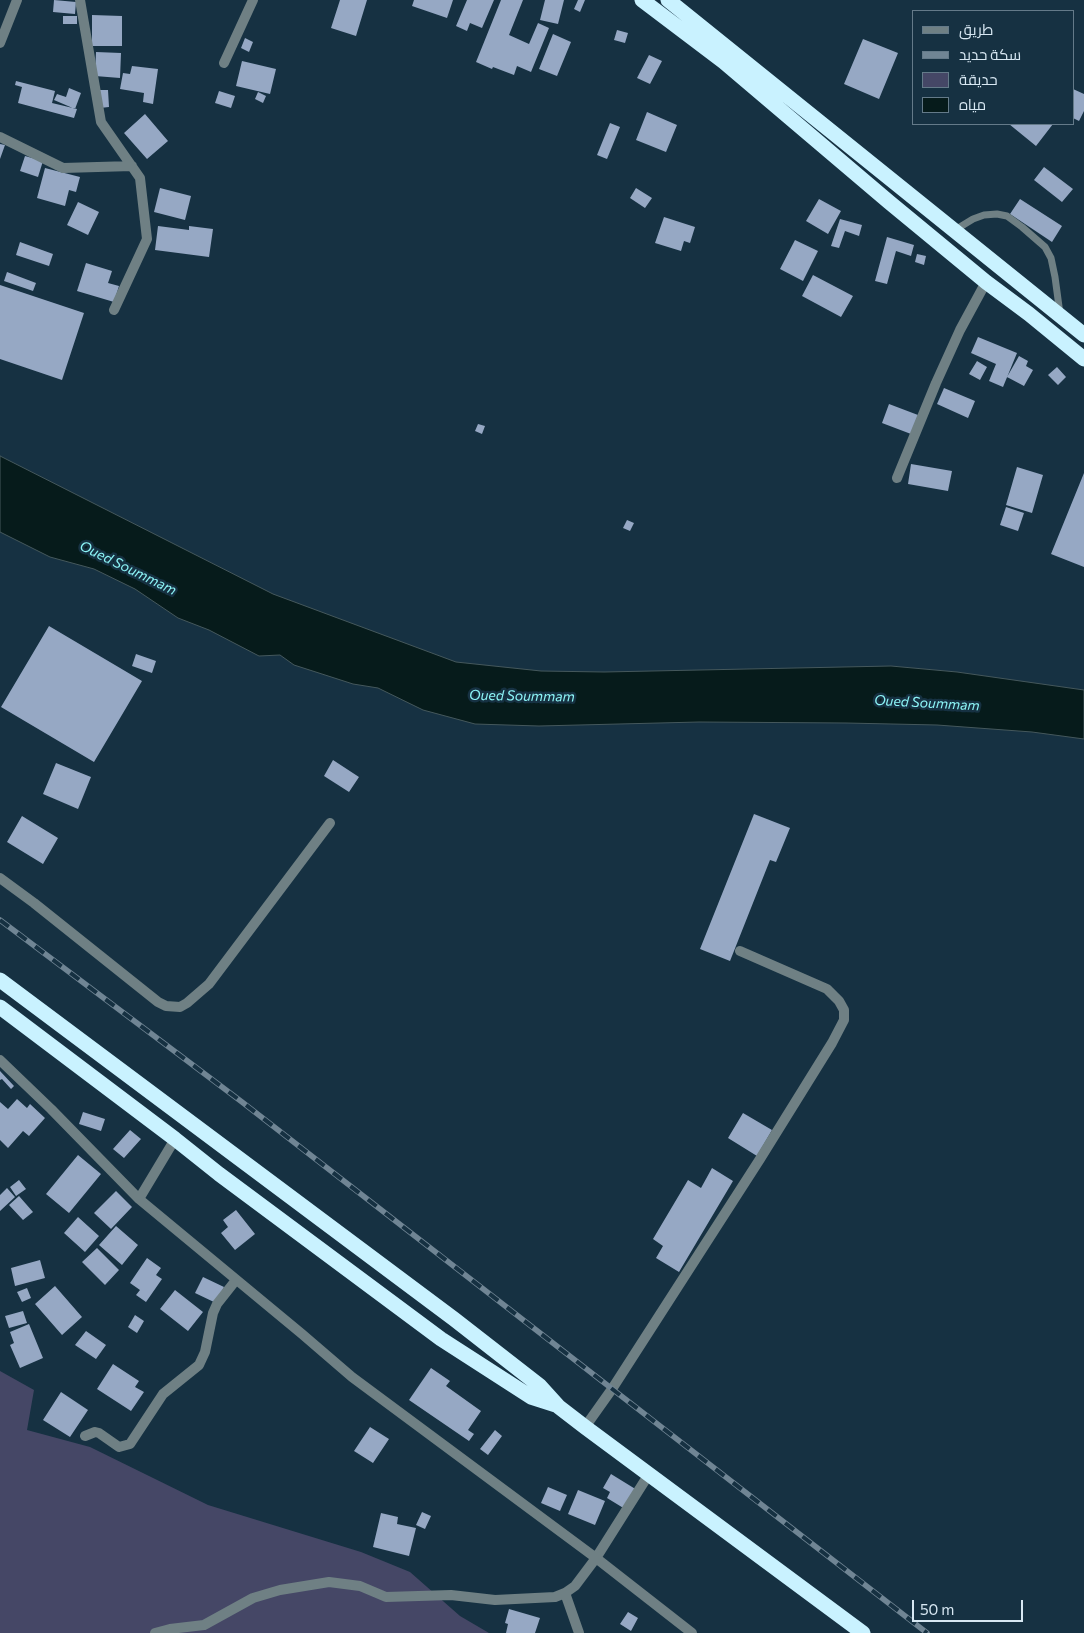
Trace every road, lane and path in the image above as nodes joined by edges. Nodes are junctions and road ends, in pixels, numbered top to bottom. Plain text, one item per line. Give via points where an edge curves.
1 (17, 0) edge
2 (80, 0) edge
3 (253, 0) edge
4 (642, 0) edge
5 (668, 0) edge
6 (0, 43) edge
7 (224, 63) dead end
8 (0, 137) edge
9 (132, 166) junction
10 (955, 230) junction
11 (986, 282) junction
12 (114, 310) dead end
13 (1060, 315) junction
14 (1084, 335) edge
15 (1084, 359) edge
16 (897, 478) dead end
17 (330, 823) dead end
18 (0, 878) edge
19 (740, 951) dead end
20 (0, 980) edge
21 (0, 1007) edge
22 (0, 1060) edge
23 (175, 1138) junction
24 (139, 1199) junction
25 (236, 1280) junction
26 (559, 1406) junction
27 (585, 1427) junction
28 (85, 1436) dead end
29 (649, 1474) junction
30 (596, 1558) junction
31 (565, 1593) junction
32 (155, 1633) edge
33 (579, 1633) edge
34 (692, 1633) edge
35 (863, 1633) edge

1 - 6 street
2 - 9 street via 101,122
3 - 7 street
4 - 11 highway via 724,62
5 - 10 highway
8 - 9 street via 63,168
9 - 12 street via 140,178 147,239
10 - 13 highway
10 - 13 lane via 973,219 997,214 1007,216 1022,227 1045,247 1051,258
11 - 15 highway
11 - 16 street via 940,374
13 - 14 highway
17 - 18 street via 209,984 180,1007 158,1002
19 - 27 street via 827,989 844,1010 844,1020 760,1159
20 - 26 highway via 454,1319 540,1386
21 - 23 highway
22 - 24 street
23 - 24 street
23 - 26 highway via 441,1339 531,1397
24 - 25 street
25 - 28 street via 213,1313 199,1365 163,1394 130,1444 119,1447 95,1432
25 - 30 street via 359,1383
26 - 27 highway
27 - 29 highway
29 - 30 street
29 - 35 highway
30 - 31 street via 575,1586
30 - 34 street
31 - 32 street via 555,1597 495,1600 451,1595 386,1596 360,1586 329,1582 280,1590 253,1598 204,1625
31 - 33 street

